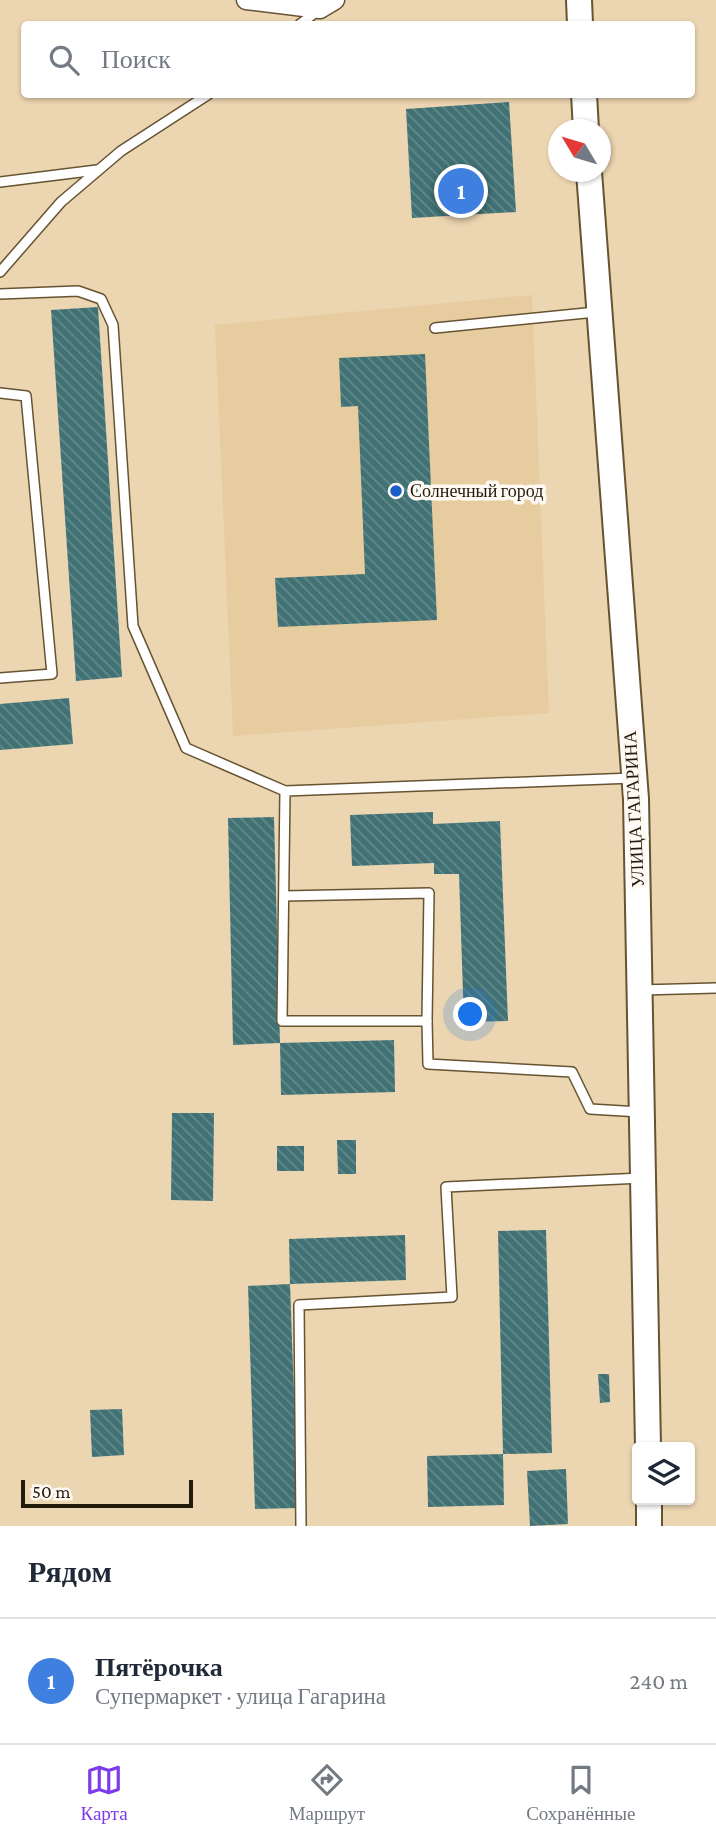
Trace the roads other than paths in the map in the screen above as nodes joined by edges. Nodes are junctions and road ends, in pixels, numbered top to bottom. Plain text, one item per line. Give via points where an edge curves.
1 (246, 0) edge
2 (579, 0) edge
3 (327, 4) edge
4 (304, 21) edge
5 (580, 21) edge
6 (203, 98) edge
7 (584, 98) edge
8 (585, 119) edge
9 (99, 170) junction
10 (0, 182) edge
11 (590, 182) edge
12 (0, 272) edge
13 (0, 294) edge
14 (598, 312) junction
15 (435, 328) dead end
16 (0, 393) edge
17 (0, 678) edge
18 (635, 778) junction
19 (285, 791) junction
20 (284, 896) junction
21 (716, 988) edge
22 (640, 990) junction
23 (427, 1021) junction
24 (642, 1112) junction
25 (643, 1178) junction
26 (648, 1442) edge
27 (649, 1505) edge
28 (301, 1526) edge
29 (649, 1526) edge

1 - 3 street
2 - 5 street
3 - 4 lane
6 - 9 lane
7 - 8 street
9 - 10 lane
9 - 12 lane via 61,202
11 - 14 street, УЛИЦА ГАГАРИНА
13 - 19 lane via 78,291 101,299 113,325 133,626 187,748
14 - 15 lane
14 - 18 street, УЛИЦА ГАГАРИНА
16 - 17 lane via 26,396 52,674
18 - 19 lane
18 - 22 street, УЛИЦА ГАГАРИНА
19 - 20 lane
20 - 23 lane via 282,1021
20 - 23 lane via 429,893
21 - 22 lane
22 - 24 street, УЛИЦА ГАГАРИНА
23 - 24 lane via 428,1064 572,1072 590,1108
24 - 25 street, УЛИЦА ГАГАРИНА
25 - 26 street, УЛИЦА ГАГАРИНА
25 - 28 lane via 446,1186 452,1297 299,1305
27 - 29 street

